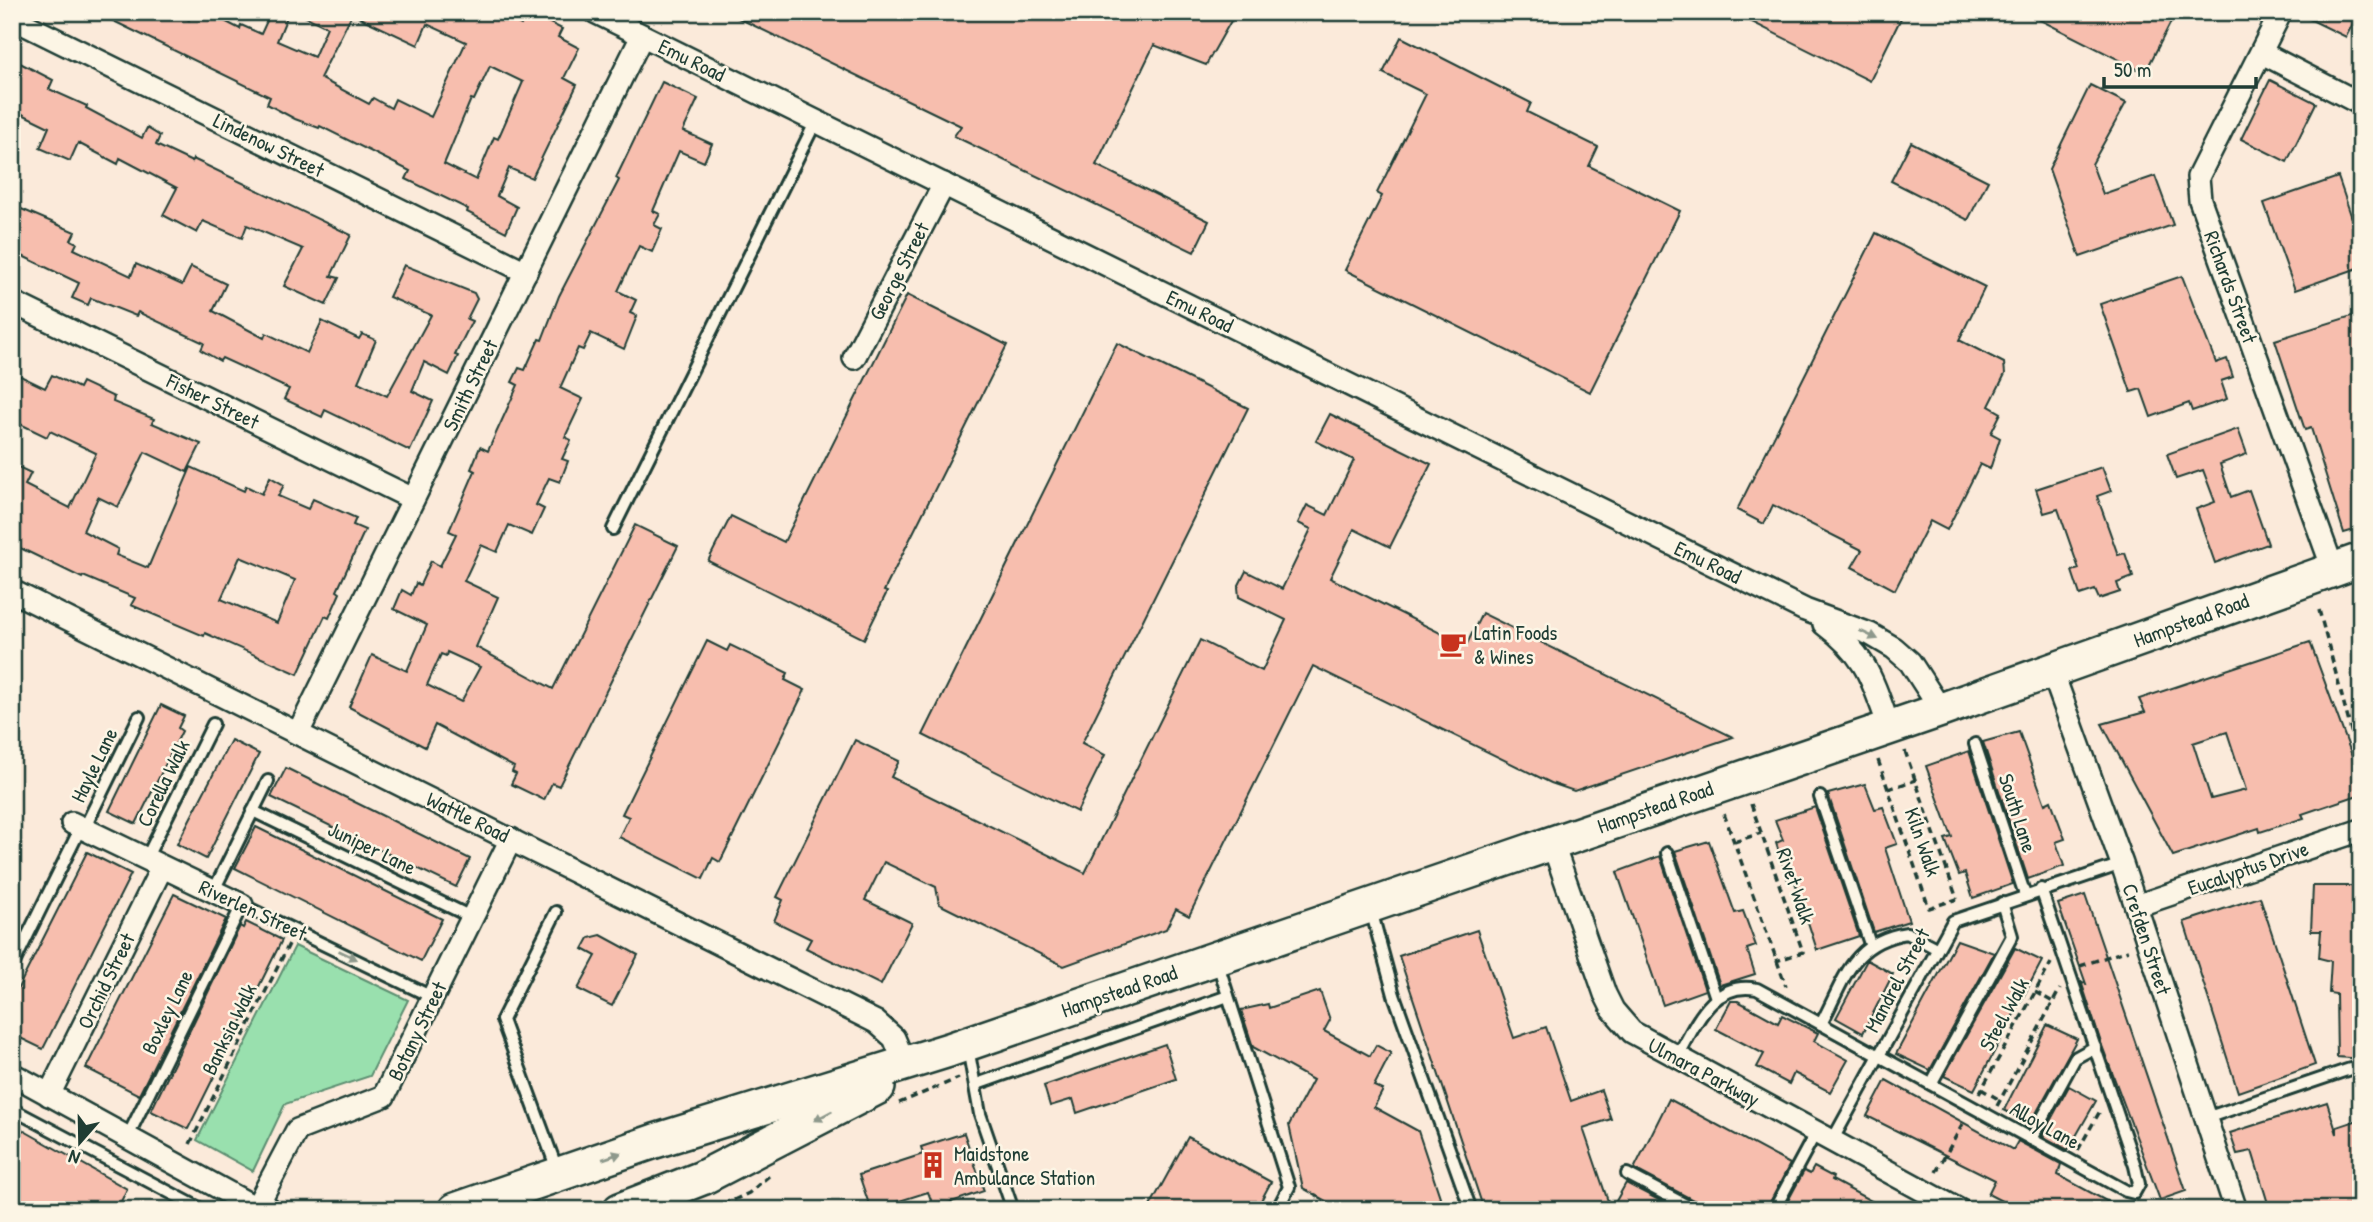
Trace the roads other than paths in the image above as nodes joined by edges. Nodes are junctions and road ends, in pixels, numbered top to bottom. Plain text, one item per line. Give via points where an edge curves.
1 (595, 12) edge
2 (2281, 12) edge
3 (12, 18) edge
4 (642, 36) junction
5 (2262, 53) junction
6 (2361, 104) edge
7 (816, 121) junction
8 (944, 184) junction
9 (526, 272) junction
10 (12, 302) edge
11 (854, 358) dead end
12 (414, 499) junction
13 (613, 529) dead end
14 (2347, 564) edge
15 (12, 591) edge
16 (1805, 610) junction
17 (2052, 671) junction
18 (1941, 710) junction
19 (139, 717) dead end
20 (213, 724) dead end
21 (298, 733) junction
22 (1897, 739) junction
23 (1975, 744) dead end
24 (268, 781) dead end
25 (1820, 797) dead end
26 (253, 811) junction
27 (79, 826) junction
28 (2361, 830) edge
29 (511, 838) junction
30 (1552, 842) junction
31 (1667, 853) dead end
32 (154, 863) junction
33 (2122, 864) junction
34 (2040, 889) junction
35 (213, 892) junction
36 (2025, 895) junction
37 (2002, 903) junction
38 (242, 905) junction
39 (1369, 905) junction
40 (2136, 906) junction
41 (556, 912) dead end
42 (473, 918) junction
43 (1870, 944) junction
44 (1936, 948) junction
45 (1216, 957) junction
46 (12, 967) edge
47 (1228, 996) junction
48 (434, 998) junction
49 (1716, 998) junction
50 (1821, 1024) junction
51 (958, 1047) junction
52 (2095, 1047) junction
53 (1878, 1056) junction
54 (1677, 1058) junction
55 (905, 1064) junction
56 (2350, 1069) dead end
57 (12, 1074) edge
58 (977, 1084) junction
59 (1931, 1084) junction
60 (49, 1095) junction
61 (12, 1109) edge
62 (2206, 1118) junction
63 (1824, 1137) junction
64 (127, 1138) junction
65 (2031, 1139) junction
66 (559, 1174) junction
67 (1627, 1174) dead end
68 (1921, 1201) edge
69 (2230, 1208) edge
70 (262, 1209) edge
71 (203, 1210) edge
72 (455, 1210) edge
73 (620, 1210) edge
74 (1013, 1210) edge
75 (1277, 1210) edge
76 (1471, 1210) edge
77 (1695, 1210) edge
78 (1774, 1210) edge
79 (1959, 1210) edge

1 - 4 street, Emu Road
2 - 5 street, Richards Street
3 - 9 street, Lindenow Street
4 - 7 street, Emu Road
4 - 9 street, Smith Street
5 - 6 street
5 - 14 street, Richards Street via 2198,177 2200,200
7 - 8 street, Emu Road
7 - 13 lane
8 - 11 street, George Street
8 - 16 street, Emu Road
9 - 12 street, Smith Street
10 - 12 street, Fisher Street
12 - 21 street, Smith Street
14 - 17 main road, Hampstead Road
15 - 21 street, Wattle Road
16 -> 18 street, Emu Road via 1894,648 1910,662
16 - 22 street, Emu Road via 1854,648 1869,671
17 - 18 main road, Hampstead Road
17 - 33 street, Crefden Street
18 - 22 main road, Hampstead Road
19 - 27 lane, Hayle Lane
20 - 32 lane, Corella Walk
21 - 29 street, Wattle Road
22 - 30 main road, Hampstead Road
23 - 36 lane, South Lane
24 - 26 lane
25 - 43 lane
26 - 35 lane
26 - 42 lane, Juniper Lane
27 - 32 street, Riverlen Street
27 - 46 lane, Hayle Lane
28 - 40 street, Eucalyptus Drive
29 - 42 street, Botany Street
29 - 55 street, Wattle Road via 876,1022 894,1038
30 - 39 main road, Hampstead Road
30 - 54 street, Ulmara Parkway via 1613,1010 1632,1032
31 - 49 lane
32 - 35 street, Riverlen Street
32 - 60 street, Orchid Street
33 - 34 lane, Mandrel Street
33 - 40 street, Crefden Street
34 - 36 lane, Mandrel Street
34 - 52 lane, Alloy Lane
35 - 38 street, Riverlen Street
36 - 37 lane, Mandrel Street
37 - 44 lane, Mandrel Street via 1953,922
37 - 59 lane via 2012,936
38 -> 48 lane, Riverlen Street
38 - 64 lane, Boxley Lane
39 - 45 main road, Hampstead Road
39 - 76 lane via 1394,995
40 - 62 street, Crefden Street
41 - 66 lane via 502,1020
42 - 48 street, Botany Street
43 - 44 lane via 1907,933
43 - 50 lane via 1857,956
44 - 53 lane, Mandrel Street
45 - 47 lane
45 - 51 main road, Hampstead Road
47 - 58 lane
47 - 75 lane via 1289,1187
48 - 70 street, Botany Street via 384,1096 297,1130
49 - 50 lane, Alloy Lane via 1748,987
49 - 54 lane via 1702,1012
50 - 53 lane, Alloy Lane
51 - 55 main road, Hampstead Road
51 - 58 lane
51 -> 73 main road, Hampstead Road via 679,1195
52 - 65 lane via 2075,1058
52 - 65 lane, Alloy Lane via 2137,1175 2134,1193
53 - 59 lane, Alloy Lane
53 - 63 lane, Mandrel Street
54 - 63 street, Ulmara Parkway
66 -> 55 main road, Hampstead Road
56 - 62 lane
57 - 60 street
58 - 74 lane via 980,1114
59 - 65 lane, Alloy Lane
60 - 64 street
61 - 71 lane
62 - 69 street, Crefden Street
63 - 68 street, Ulmara Parkway
63 - 78 lane, Mandrel Street
64 - 70 street
66 - 72 main road, Hampstead Road
67 - 77 lane
68 - 79 street, Ulmara Parkway

